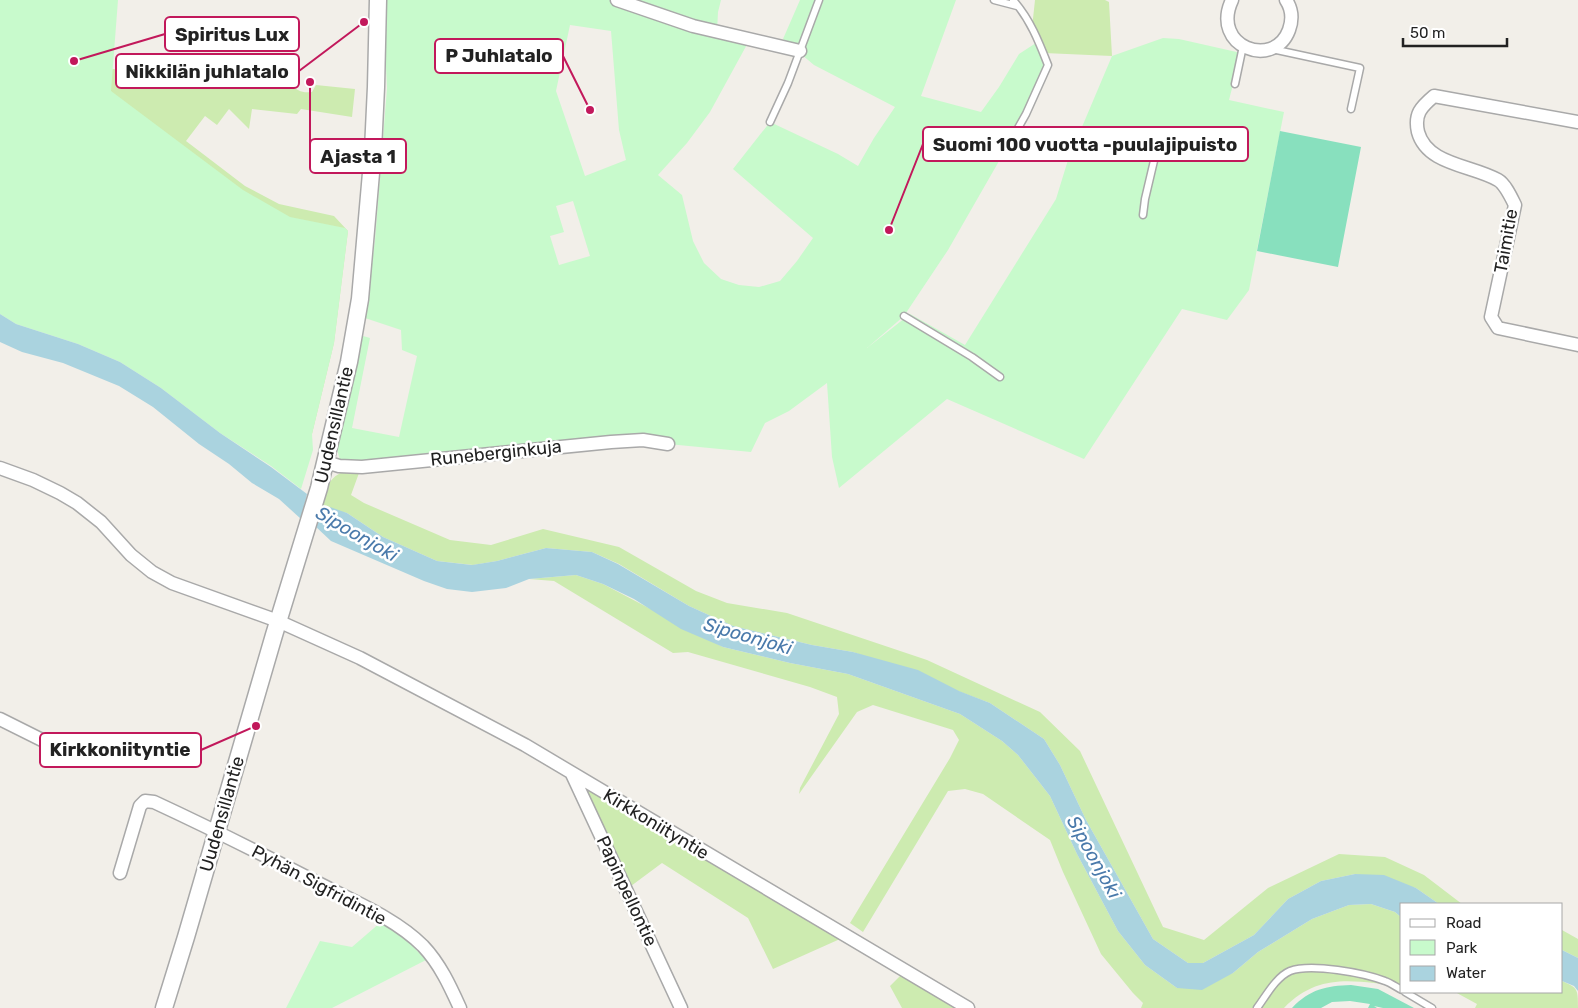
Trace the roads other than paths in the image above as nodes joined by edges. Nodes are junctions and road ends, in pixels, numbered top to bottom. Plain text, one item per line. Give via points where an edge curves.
1 (378, 0) edge
2 (618, 0) edge
3 (819, 0) edge
4 (994, 0) edge
5 (1013, 0) edge
6 (1232, 0) edge
7 (1286, 0) edge
8 (1018, 6) junction
9 (1243, 46) junction
10 (1271, 48) junction
11 (800, 51) junction
12 (1235, 84) dead end
13 (1351, 109) dead end
14 (770, 122) dead end
15 (1578, 122) edge
16 (1161, 131) dead end
17 (1004, 153) dead end
18 (1143, 215) dead end
19 (904, 316) dead end
20 (1578, 345) edge
21 (1000, 377) dead end
22 (668, 444) dead end
23 (326, 462) junction
24 (0, 468) edge
25 (278, 621) junction
26 (0, 719) edge
27 (68, 753) dead end
28 (572, 774) junction
29 (216, 831) junction
30 (120, 873) dead end
31 (1400, 989) edge
32 (1406, 993) edge
33 (164, 1008) edge
34 (460, 1008) edge
35 (681, 1008) edge
36 (968, 1008) edge
37 (1257, 1008) edge
38 (1432, 1008) edge

1 - 23 street, Uudensillantie via 373,150 360,299
2 - 11 street via 693,26
3 - 11 lane
4 - 8 lane
5 - 8 lane
6 - 9 street via 1228,9 1229,30
7 - 10 street via 1292,13 1291,24 1280,43
8 - 17 lane via 1039,41 1048,65
9 - 10 street via 1252,50
9 - 12 lane
10 - 13 lane via 1360,68
11 - 14 lane
15 - 20 street, Taimitie via 1434,96 1422,106 1416,122 1420,139 1434,155 1499,180 1515,205 1491,317 1498,328
16 - 18 lane
19 - 21 lane via 972,356
22 - 23 street, Runeberginkuja via 643,440 611,442 362,467
23 - 25 street, Uudensillantie
24 - 25 street, Kirkkoniityntie via 60,492 77,503 152,572 172,583
25 - 28 street, Kirkkoniityntie via 360,658 525,745
25 - 29 street, Uudensillantie
26 - 27 street
28 - 35 street, Papinpellontie
28 - 36 street, Kirkkoniityntie
29 - 30 street, Pyhän Sigfridintie via 154,802 145,801 140,806
29 - 33 street, Uudensillantie
29 - 34 street, Pyhän Sigfridintie via 368,908 408,934 437,963
31 - 37 lane via 1387,981 1363,975 1303,968 1280,978
32 - 38 lane

